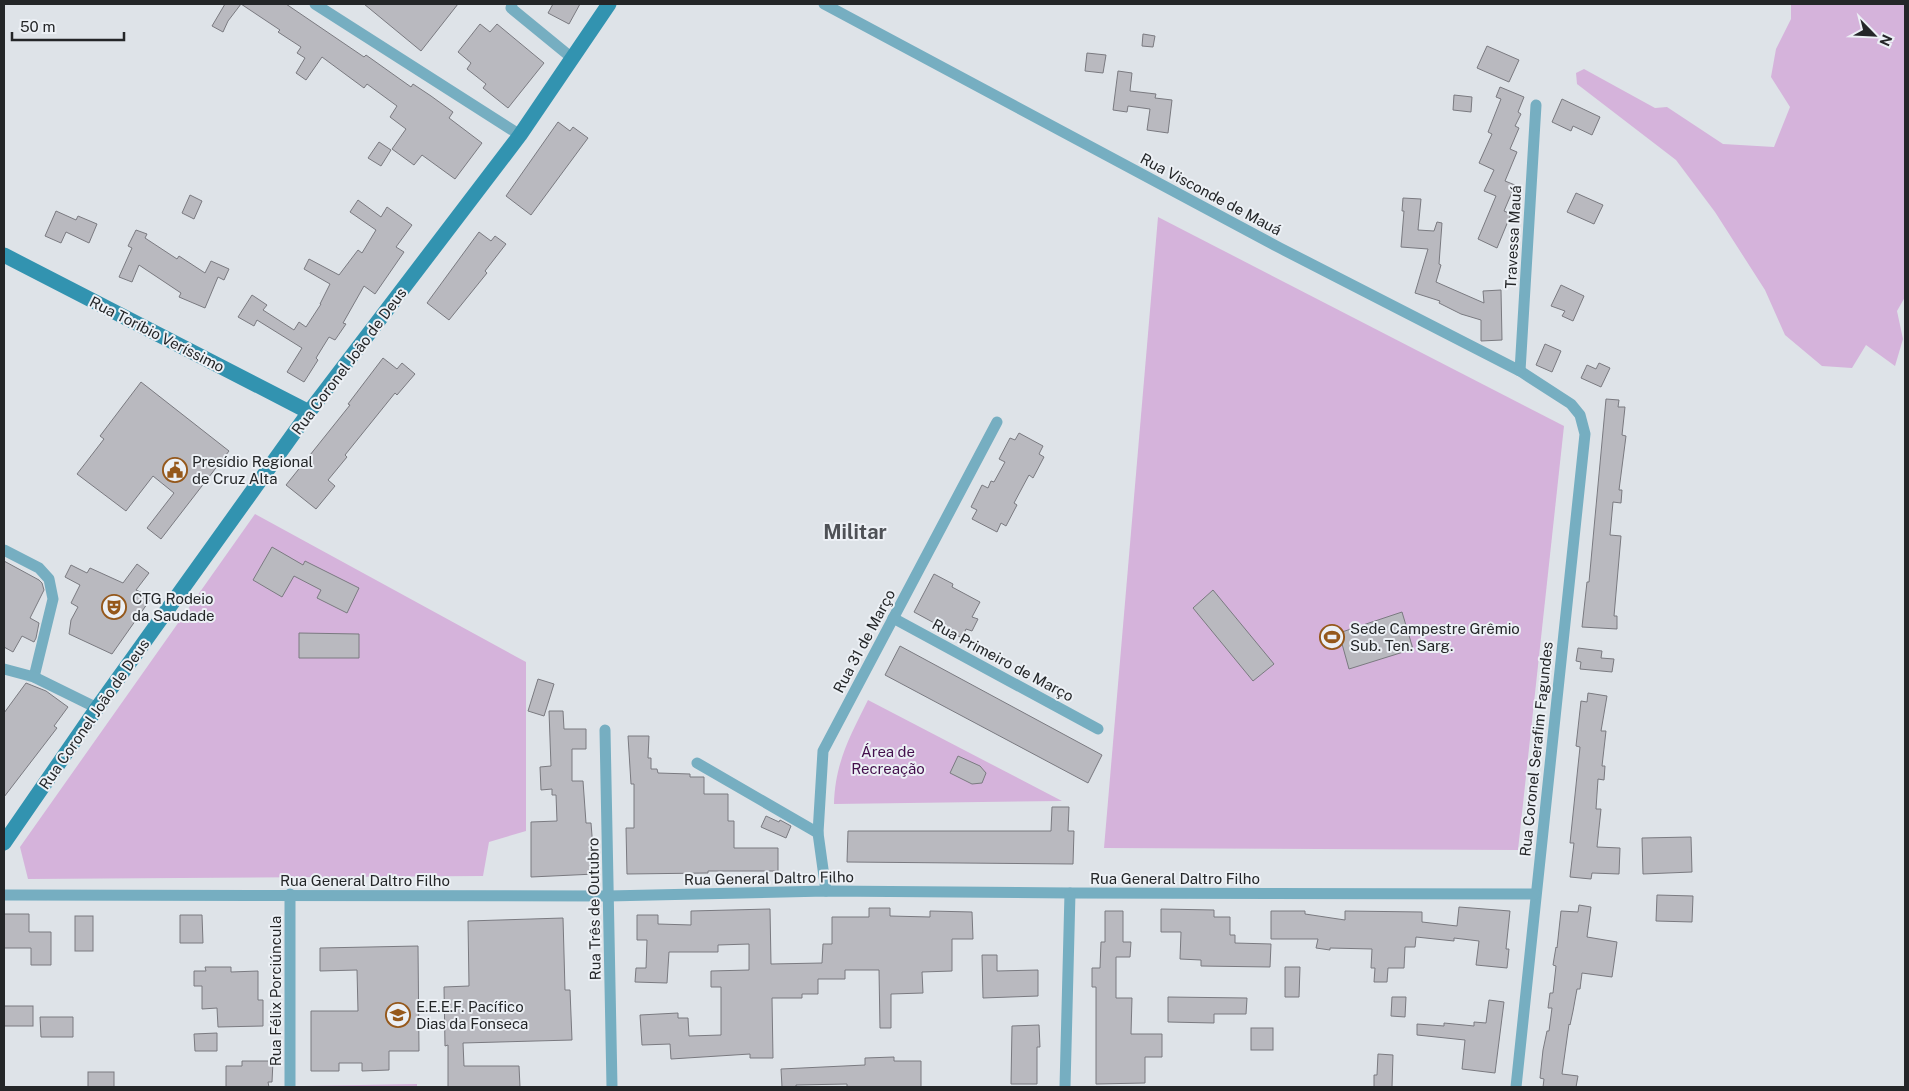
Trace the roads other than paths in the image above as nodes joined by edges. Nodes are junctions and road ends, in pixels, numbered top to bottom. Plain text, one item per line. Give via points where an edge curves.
1 (315, 4) edge
2 (512, 4) edge
3 (609, 4) edge
4 (824, 4) edge
5 (572, 58) junction
6 (1536, 105) dead end
7 (520, 135) junction
8 (4, 256) edge
9 (1520, 371) junction
10 (309, 412) junction
11 (1580, 415) joint
12 (997, 422) dead end
13 (4, 550) edge
14 (893, 618) junction
15 (4, 669) edge
16 (34, 677) junction
17 (97, 708) junction
18 (1098, 729) dead end
19 (605, 730) dead end
20 (698, 762) dead end
21 (818, 833) junction
22 (4, 843) edge
23 (826, 890) junction
24 (1070, 893) junction
25 (290, 894) junction
26 (1536, 894) junction
27 (4, 895) edge
28 (608, 896) junction
29 (290, 1087) edge
30 (612, 1087) edge
31 (1065, 1087) edge
32 (1516, 1087) edge

1 - 7 street
2 - 5 street via 511,8
3 - 5 street, Rua Coronel João de Deus
4 - 9 street, Rua Visconde de Mauá via 1280,248
5 - 7 street, Rua Coronel João de Deus
6 - 9 street, Travessa Mauá
7 - 10 street, Rua Coronel João de Deus
8 - 10 street, Rua Toríbio Veríssimo
9 - 11 street, Rua Visconde de Mauá via 1571,404
10 - 17 street, Rua Coronel João de Deus
11 - 26 street, Rua Coronel Serafim Fagundes via 1585,434
12 - 14 street, Rua 31 de Março
13 - 16 street via 39,568 49,579 54,598
14 - 18 street, Rua Primeiro de Março
14 - 21 street, Rua 31 de Março via 823,751
15 - 16 street
16 - 17 street
17 - 22 street, Rua Coronel João de Deus
19 - 28 street, Rua Três de Outubro
20 - 21 street
21 - 23 street, Rua 31 de Março
23 - 24 street, Rua General Daltro Filho
23 - 28 street, Rua General Daltro Filho
24 - 26 street, Rua General Daltro Filho
24 - 31 street
25 - 27 street, Rua General Daltro Filho
25 - 28 street, Rua General Daltro Filho
25 - 29 street, Rua Félix Porciúncula
26 - 32 street, Rua Coronel Serafim Fagundes
28 - 30 street, Rua Três de Outubro

